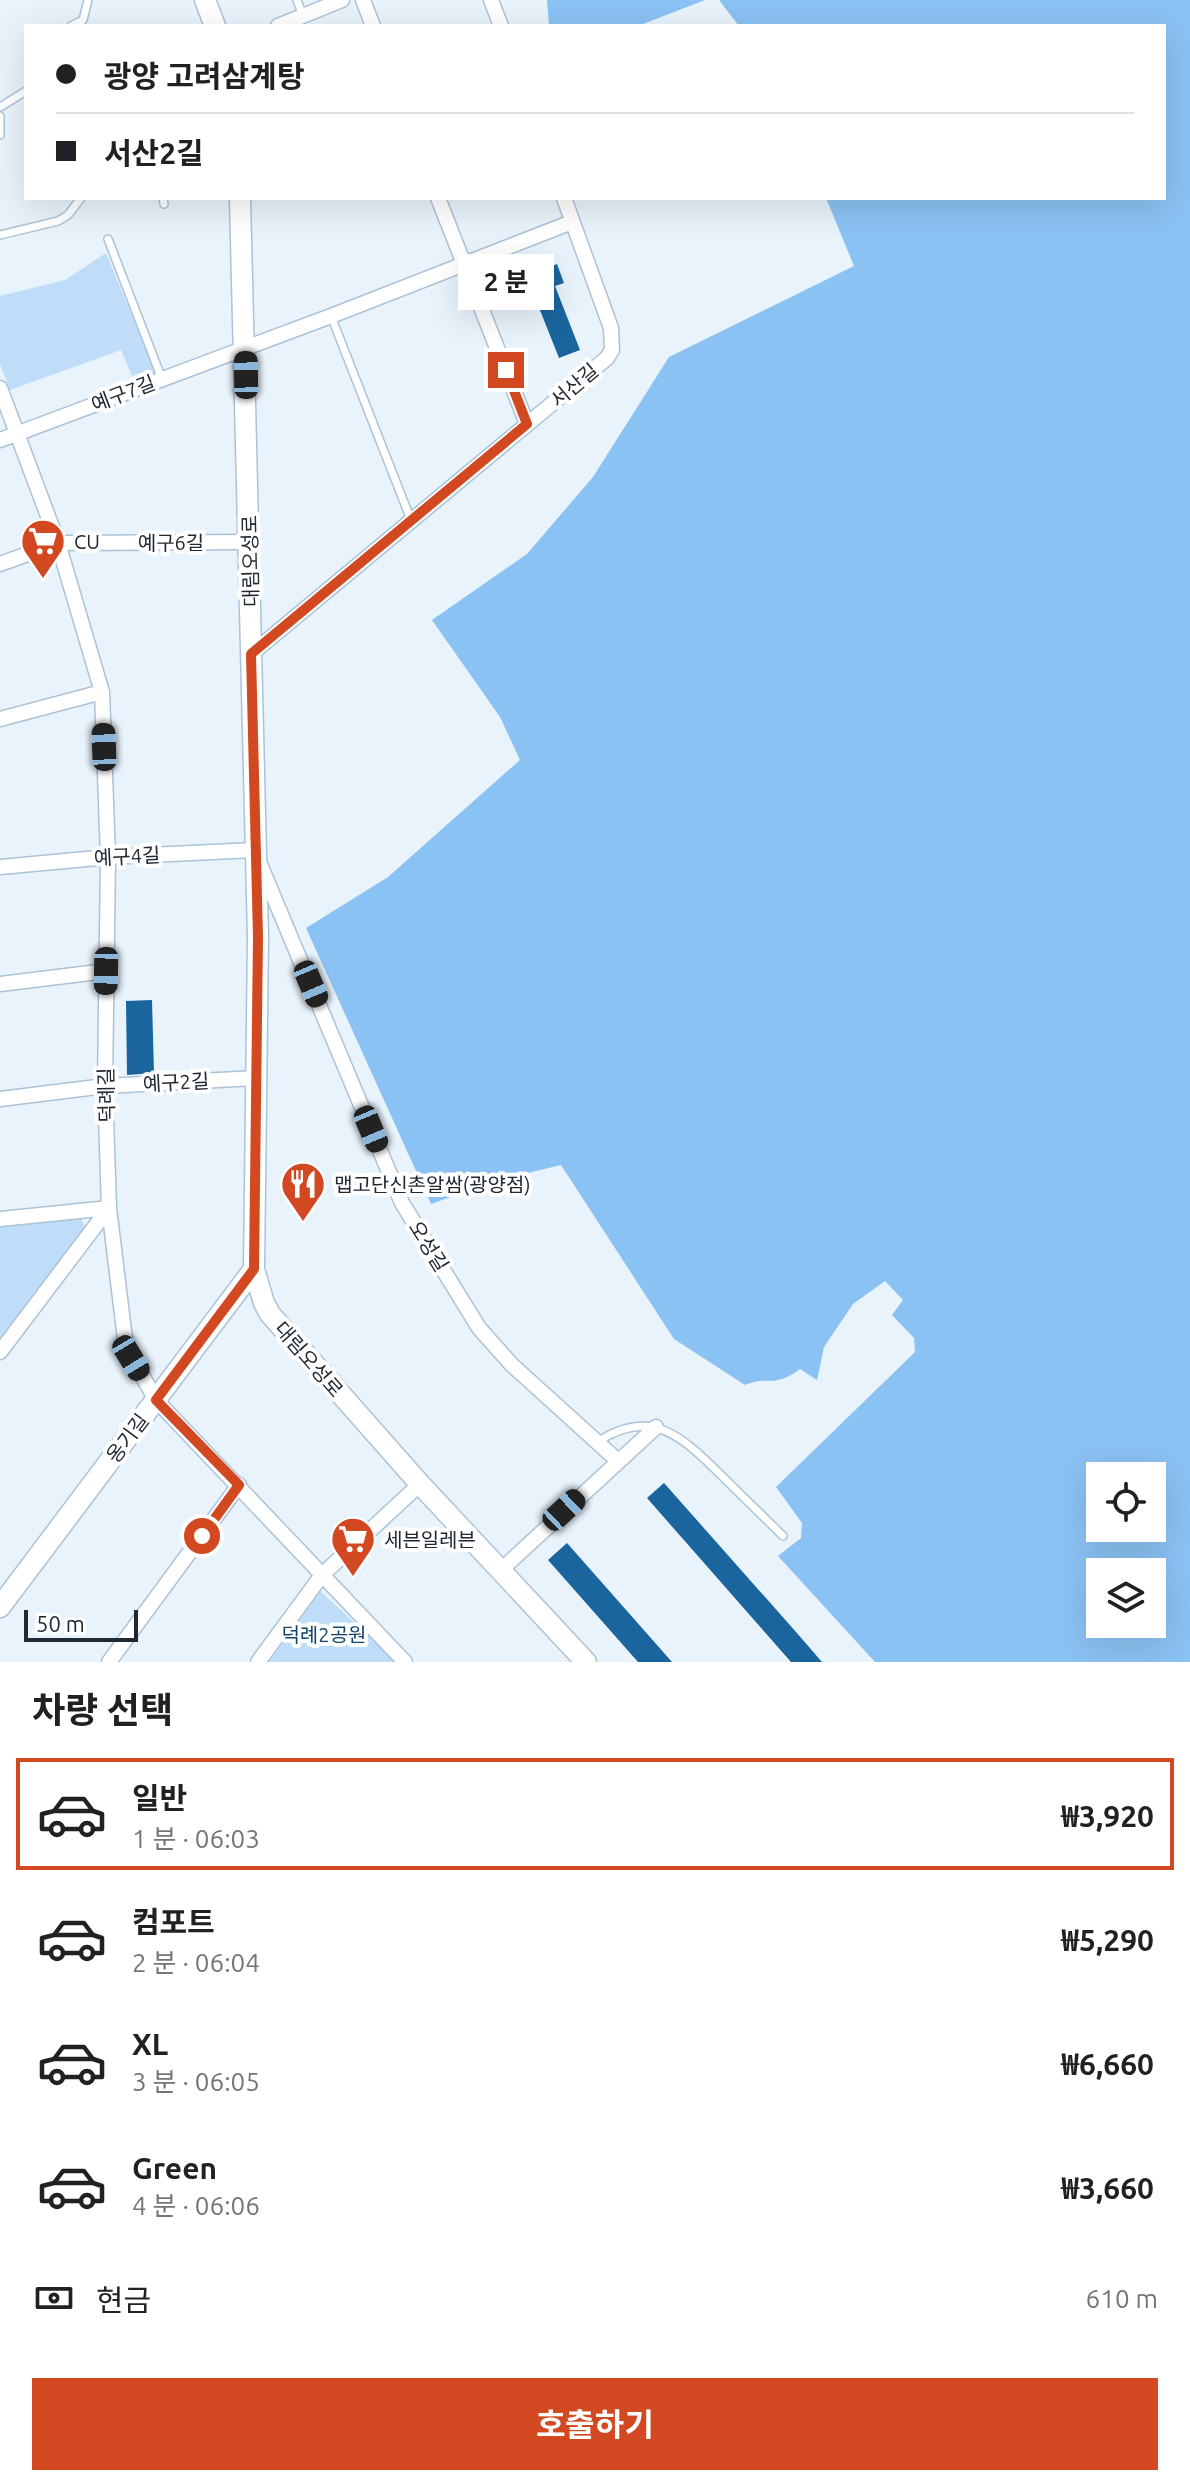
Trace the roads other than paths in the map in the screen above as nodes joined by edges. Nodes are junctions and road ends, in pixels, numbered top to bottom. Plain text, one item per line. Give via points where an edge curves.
1 (88, 0) edge
2 (205, 0) edge
3 (297, 0) edge
4 (342, 0) edge
5 (363, 0) edge
6 (491, 0) edge
7 (303, 16) junction
8 (75, 24) edge
9 (214, 24) edge
10 (283, 24) edge
11 (372, 24) edge
12 (500, 24) edge
13 (24, 92) edge
14 (0, 107) edge
15 (0, 116) edge
16 (0, 135) edge
17 (79, 200) edge
18 (240, 200) edge
19 (439, 200) edge
20 (565, 200) edge
21 (572, 222) junction
22 (0, 235) edge
23 (108, 239) dead end
24 (463, 263) junction
25 (331, 316) junction
26 (245, 347) junction
27 (162, 379) junction
28 (0, 388) edge
29 (527, 424) junction
30 (18, 433) junction
31 (0, 440) edge
32 (411, 520) junction
33 (249, 542) junction
34 (58, 543) junction
35 (0, 564) edge
36 (251, 654) junction
37 (102, 692) junction
38 (0, 719) edge
39 (254, 850) junction
40 (108, 857) junction
41 (0, 867) edge
42 (106, 971) junction
43 (0, 984) edge
44 (257, 1078) junction
45 (105, 1086) junction
46 (0, 1099) edge
47 (109, 1208) junction
48 (0, 1219) edge
49 (254, 1269) junction
50 (0, 1352) edge
51 (156, 1400) junction
52 (656, 1427) junction
53 (599, 1441) junction
54 (618, 1461) junction
55 (420, 1484) junction
56 (239, 1485) junction
57 (783, 1536) dead end
58 (501, 1570) junction
59 (322, 1575) junction
60 (0, 1607) edge
61 (109, 1662) edge
62 (258, 1662) edge
63 (405, 1662) edge
64 (586, 1662) edge

1 - 8 lane via 83,20
2 - 9 street
3 - 7 lane
4 - 7 street
5 - 11 street
6 - 12 street
7 - 10 street
13 - 14 lane
15 - 16 lane
17 - 22 lane via 58,221
18 - 26 street, 대림오성로
19 - 24 street
20 - 21 street, 서산길
21 - 24 street, 예구7길
21 - 29 street, 서산길 via 611,328 612,350
23 - 27 lane
24 - 25 street, 예구7길
24 - 29 street
25 - 26 street, 예구7길
25 - 32 lane
26 - 27 street, 예구7길
26 - 33 street, 대림오성로
27 - 30 street, 예구7길
28 - 30 street, 덕례길
29 - 32 street, 서산길
30 - 31 street, 예구7길
30 - 34 street, 덕례길
32 - 36 street, 서산길
33 - 34 street, 예구6길
33 - 36 street, 대림오성로
34 - 35 street, 예구6길
34 - 37 street, 덕례길
36 - 39 street, 대림오성로
37 - 38 street
37 - 40 street, 덕례길
39 - 40 street, 예구4길
39 - 44 street, 대림오성로
39 - 53 street, 오성길 via 402,1203 479,1328 512,1365
40 - 41 street, 예구4길
40 - 42 street, 덕례길
42 - 43 street
42 - 45 street, 덕례길
44 - 45 street, 예구2길
44 - 49 street, 대림오성로
45 - 46 street, 예구2길
45 - 47 street, 덕례길
47 - 48 street
47 - 50 street
47 - 51 street, 덕례길 via 123,1336
49 - 51 street, 옹기길
49 - 55 street, 대림오성로 via 270,1314
51 - 56 street, 덕례길
51 - 60 street, 옹기길
52 - 53 lane via 627,1427
52 - 54 street
52 - 57 lane via 698,1453
53 - 54 street, 오성길
54 - 58 street
55 - 58 street, 대림오성로
55 - 59 street
56 - 59 street, 덕례길
56 - 61 street
58 - 64 street, 대림오성로
59 - 62 street
59 - 63 street, 덕례길

